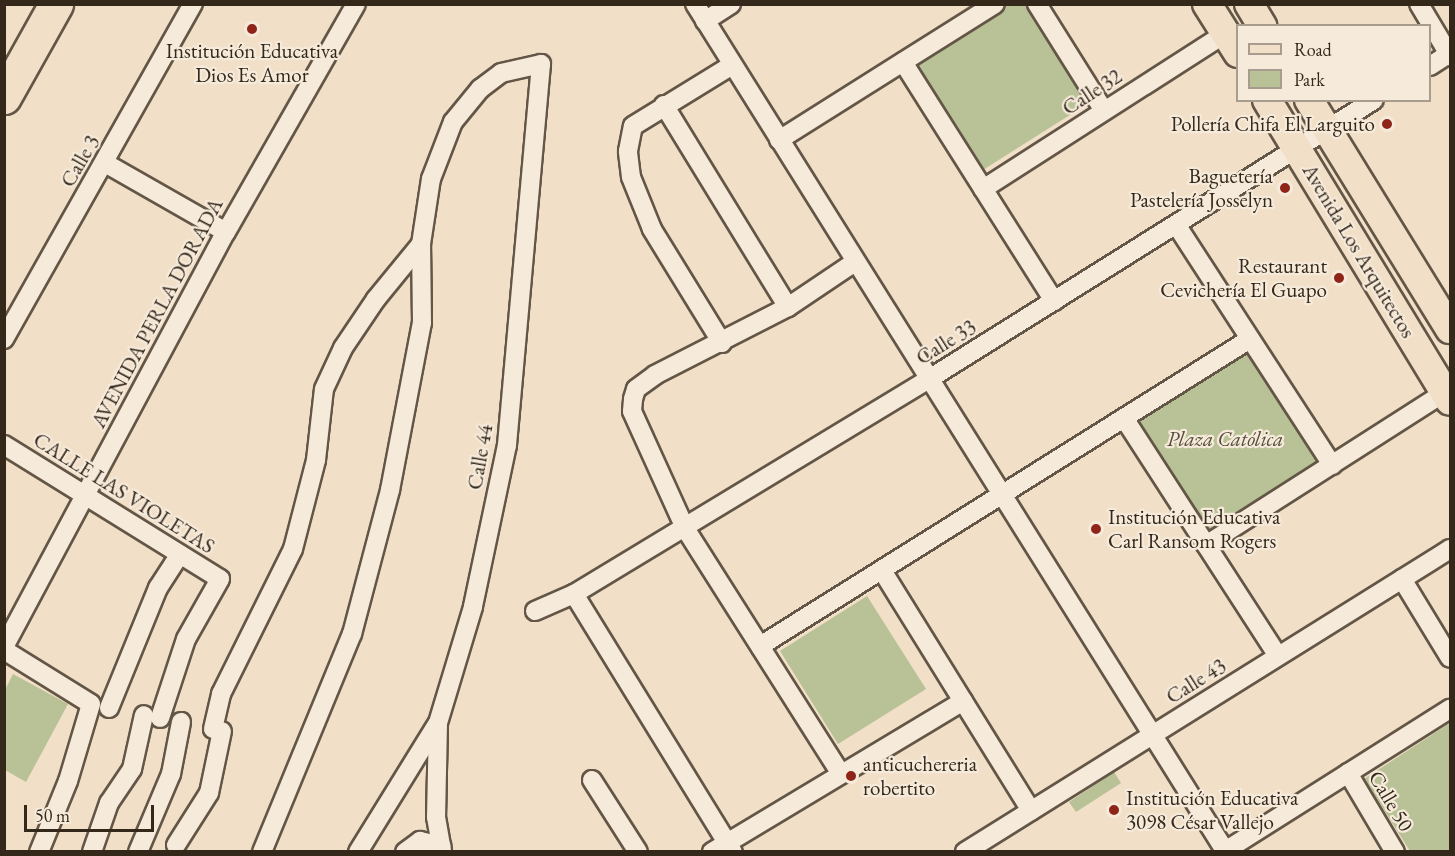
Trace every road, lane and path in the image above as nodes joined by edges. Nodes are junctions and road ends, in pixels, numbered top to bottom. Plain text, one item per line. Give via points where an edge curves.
1 (30, 4) edge
2 (56, 4) edge
3 (193, 4) edge
4 (356, 4) edge
5 (695, 4) edge
6 (731, 4) edge
7 (995, 4) edge
8 (1037, 4) edge
9 (1208, 4) edge
10 (1249, 4) edge
11 (1419, 4) edge
12 (705, 21) junction
13 (1261, 24) edge
14 (1232, 43) edge
15 (4, 50) edge
16 (1450, 54) edge
17 (903, 62) junction
18 (732, 65) junction
19 (1431, 65) edge
20 (4, 97) edge
21 (1268, 102) edge
22 (1310, 102) edge
23 (1371, 102) edge
24 (664, 105) junction
25 (1104, 111) junction
26 (1327, 130) junction
27 (779, 140) junction
28 (1297, 150) junction
29 (105, 163) junction
30 (983, 189) junction
31 (1178, 226) junction
32 (226, 232) junction
33 (421, 244) junction
34 (855, 262) junction
35 (1054, 302) junction
36 (788, 307) junction
37 (1450, 329) edge
38 (4, 339) edge
39 (1250, 339) junction
40 (722, 342) junction
41 (929, 379) junction
42 (1449, 394) edge
43 (1124, 418) junction
44 (4, 445) edge
45 (1332, 465) junction
46 (85, 495) junction
47 (1004, 495) junction
48 (685, 528) junction
49 (1206, 545) junction
50 (1450, 549) edge
51 (180, 554) junction
52 (883, 572) junction
53 (1402, 579) junction
54 (574, 594) junction
55 (535, 611) dead end
56 (760, 646) junction
57 (4, 648) edge
58 (1278, 656) junction
59 (1450, 658) edge
60 (963, 701) junction
61 (109, 708) dead end
62 (1450, 709) edge
63 (181, 722) dead end
64 (438, 723) junction
65 (1152, 735) junction
66 (1348, 773) junction
67 (841, 774) junction
68 (592, 780) dead end
69 (1031, 811) junction
70 (176, 845) dead end
71 (724, 848) edge
72 (442, 849) edge
73 (1225, 851) edge
74 (39, 852) edge
75 (92, 852) edge
76 (138, 852) edge
77 (262, 852) edge
78 (358, 852) edge
79 (405, 852) edge
80 (638, 852) edge
81 (965, 852) edge
82 (1395, 852) edge

1 - 15 highway
2 - 20 highway
3 - 29 street, Calle 3
4 - 32 street, AVENIDA PERLA DORADA
5 - 12 street
6 - 12 street
7 - 17 street
8 - 25 street
9 - 14 main road
10 - 13 main road
11 - 16 street
12 - 18 street
14 - 25 street, Calle 32
16 - 19 street
17 - 27 street
17 - 30 street
18 - 24 street
18 - 27 street
21 - 28 main road, Avenida Los Arquitectos
22 - 26 main road, Avenida Los Arquitectos
23 - 26 street, Calle 33
24 - 36 street
24 - 40 street via 633,126 628,151 631,177 670,263
25 - 30 street, Calle 32
26 - 28 street, Calle 33
26 - 37 main road, Avenida Los Arquitectos
27 - 34 street
28 - 31 street, Calle 33
28 - 42 main road, Avenida Los Arquitectos
29 - 32 street
29 - 38 street, Calle 3
30 - 35 street
31 - 35 street, Calle 33
31 - 39 street
32 - 46 street, AVENIDA PERLA DORADA
33 - 64 street, Calle 44 via 431,179 453,122 480,89 501,72 541,64 507,445 473,607
33 - 70 street via 370,309 324,388 316,460 293,549 221,694 209,793
33 - 77 street via 422,323 390,490 352,634
34 - 36 street
34 - 41 street
35 - 41 street, Calle 33
36 - 40 street
39 - 43 street
39 - 45 street
40 - 48 street via 644,382 633,399 632,411
41 - 47 street
41 - 48 street, Calle 33
42 - 45 street
43 - 47 street
43 - 49 street
44 - 46 street, CALLE LAS VIOLETAS
45 - 49 street
46 - 51 street, CALLE LAS VIOLETAS
46 - 57 street, AVENIDA PERLA DORADA
47 - 52 street
47 - 65 street
48 - 54 street, Calle 33
48 - 56 street
49 - 58 street
50 - 53 street, Calle 43
51 - 61 street via 158,588
51 - 75 street, CALLE LAS VIOLETAS via 220,579 186,639 132,769 109,803
52 - 56 street
52 - 60 street
53 - 58 street, Calle 43
53 - 59 street
54 - 55 street, Calle 33
54 - 71 street
56 - 67 street
57 - 74 street via 91,704 68,781
58 - 65 street, Calle 43
60 - 67 street
60 - 69 street
62 - 66 street
63 - 76 street via 171,774
64 - 72 street, Calle 44 via 436,817
64 - 78 street
65 - 69 street, Calle 43
65 - 73 street
66 - 73 street
66 - 82 street, Calle 50
67 - 71 street
68 - 80 street
69 - 81 street, Calle 43
72 - 79 street via 420,842

